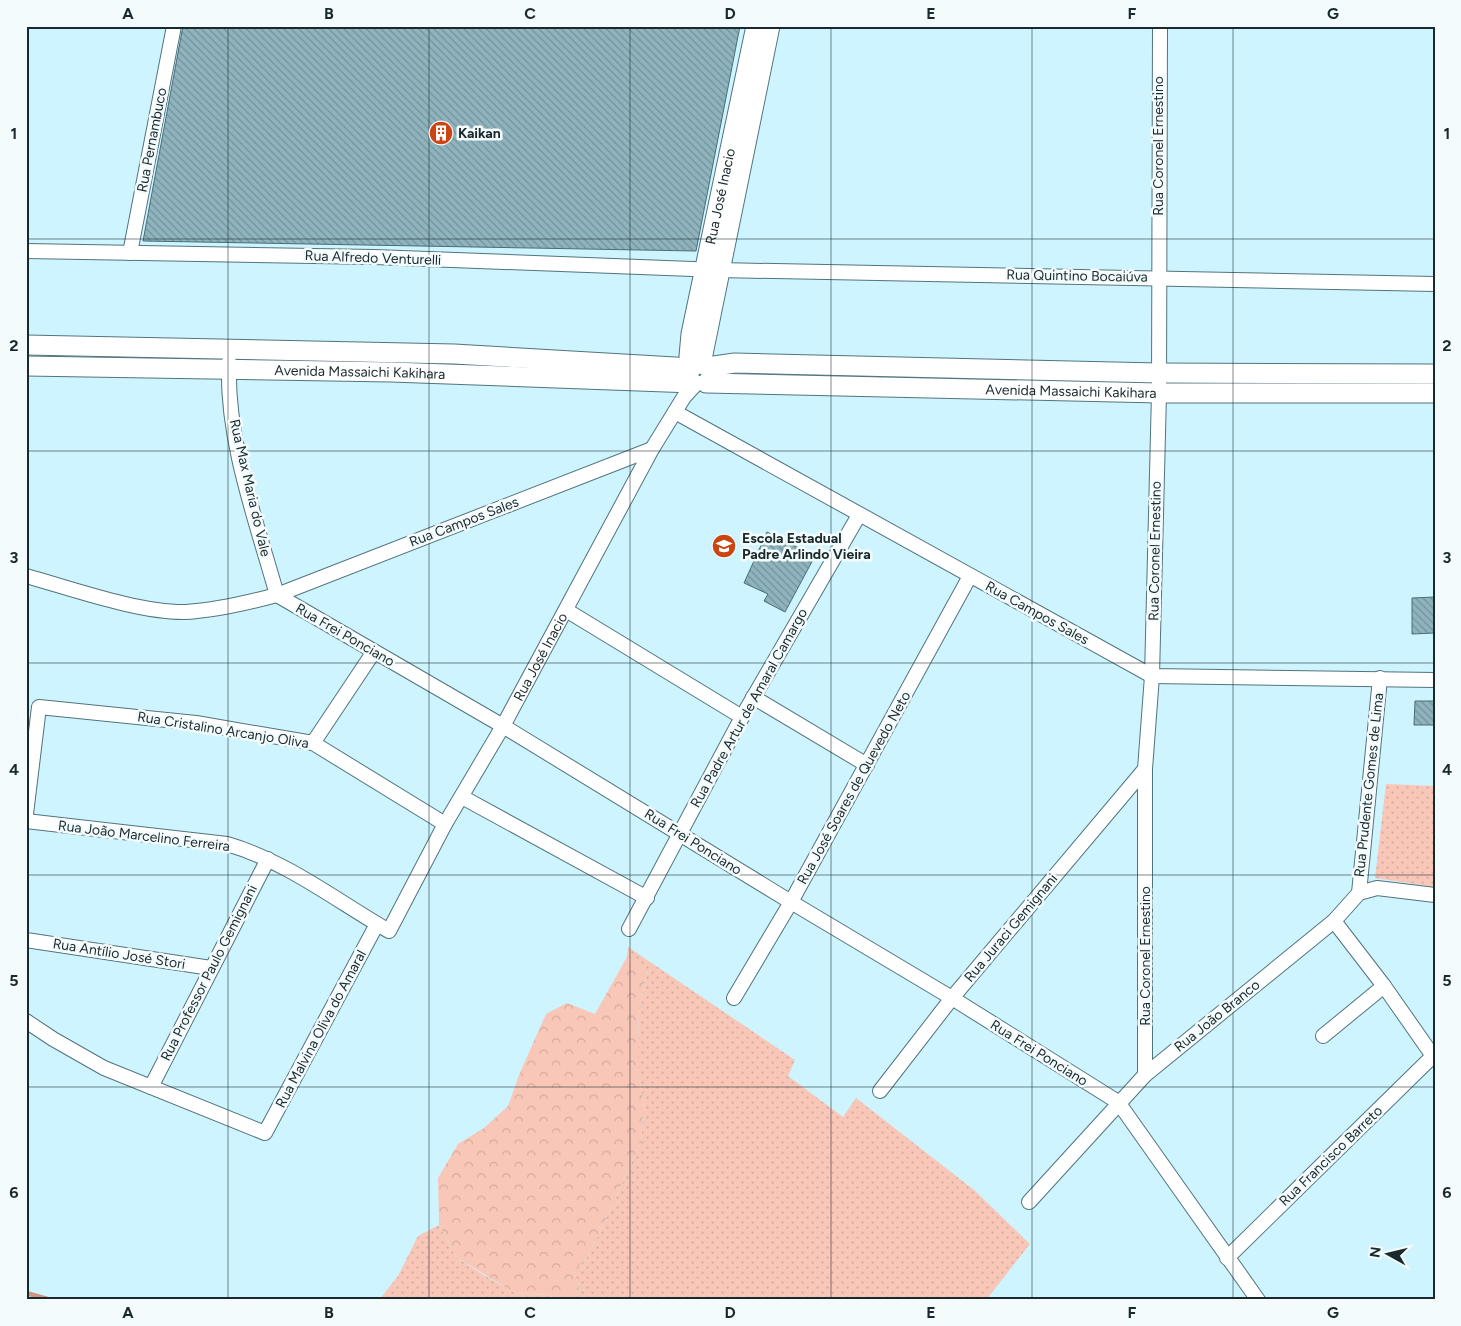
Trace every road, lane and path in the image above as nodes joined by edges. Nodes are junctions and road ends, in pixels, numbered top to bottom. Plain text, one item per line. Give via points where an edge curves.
1 (174, 26) edge
2 (756, 26) edge
3 (770, 26) edge
4 (1160, 26) edge
5 (26, 251) edge
6 (130, 253) junction
7 (711, 270) junction
8 (1158, 278) junction
9 (1435, 284) edge
10 (26, 345) edge
11 (230, 350) junction
12 (26, 366) edge
13 (229, 371) junction
14 (698, 374) junction
15 (1158, 374) junction
16 (1435, 374) edge
17 (1159, 393) junction
18 (1435, 394) edge
19 (675, 412) junction
20 (652, 449) junction
21 (859, 515) junction
22 (26, 576) edge
23 (970, 576) junction
24 (277, 595) junction
25 (566, 610) junction
26 (373, 653) junction
27 (1152, 676) junction
28 (1380, 678) junction
29 (1435, 680) edge
30 (753, 697) junction
31 (742, 717) junction
32 (503, 726) junction
33 (313, 743) junction
34 (867, 765) junction
35 (30, 768) edge
36 (1146, 768) junction
37 (462, 797) junction
38 (26, 814) edge
39 (26, 821) edge
40 (445, 824) junction
41 (680, 833) junction
42 (268, 859) junction
43 (1359, 892) junction
44 (1435, 895) edge
45 (647, 898) junction
46 (791, 902) junction
47 (1334, 920) junction
48 (377, 924) junction
49 (629, 929) dead end
50 (389, 932) joint
51 (26, 940) edge
52 (211, 968) junction
53 (1384, 986) junction
54 (734, 998) dead end
55 (952, 998) junction
56 (26, 1021) edge
57 (1323, 1036) dead end
58 (1434, 1056) edge
59 (1145, 1075) junction
60 (151, 1087) junction
61 (880, 1091) dead end
62 (1118, 1102) junction
63 (1029, 1202) dead end
64 (1227, 1258) junction
65 (1258, 1300) edge

1 - 6 street, Rua Pernambuco
2 - 7 street, Rua José Inacio
3 - 7 street, Rua José Inacio
4 - 8 street, Rua Coronel Ernestino
5 - 6 street, Rua Alfredo Venturelli
6 - 7 street, Rua Alfredo Venturelli via 374,257
7 - 8 street, Rua Quintino Bocaiúva
7 - 14 street, Rua José Inacio
8 - 9 street, Rua Quintino Bocaiúva
8 - 15 street, Rua Coronel Ernestino
10 - 11 street, Avenida Massaichi Kakihara
11 - 13 street, Rua Max Maria do Vale
11 - 14 street, Avenida Massaichi Kakihara via 454,354
12 - 13 street, Avenida Massaichi Kakihara
13 - 14 street, Avenida Massaichi Kakihara
13 - 24 street, Rua Max Maria do Vale via 234,424 245,480
14 - 15 street, Avenida Massaichi Kakihara via 735,363
14 - 17 street, Avenida Massaichi Kakihara
14 - 19 street, Rua José Inacio
15 - 16 street, Avenida Massaichi Kakihara
15 - 17 street, Rua Coronel Ernestino
17 - 18 street, Avenida Massaichi Kakihara
17 - 27 street, Rua Coronel Ernestino
19 - 20 street, Rua José Inacio
19 - 21 street, Rua Campos Sales
20 - 24 street, Rua Campos Sales
20 - 25 street, Rua José Inacio
21 - 23 street, Rua Campos Sales
21 - 30 street, Rua Padre Artur de Amaral Camargo
22 - 24 street via 151,610 185,612 223,608
23 - 27 street, Rua Campos Sales
23 - 34 street, Rua José Soares de Quevedo Neto
24 - 26 street, Rua Frei Ponciano
25 - 31 street
25 - 32 street, Rua José Inacio
26 - 32 street, Rua Frei Ponciano
26 - 33 street
27 - 28 street, Rua Campos Sales
27 - 36 street, Rua Coronel Ernestino
28 - 29 street, Rua Campos Sales
28 - 43 street, Rua Prudente Gomes de Lima
30 - 31 street, Rua Padre Artur de Amaral Camargo
30 - 34 street
31 - 41 street, Rua Padre Artur de Amaral Camargo
32 - 37 street, Rua José Inacio
32 - 41 street, Rua Frei Ponciano
33 - 35 street, Rua Cristalino Arcanjo Oliva via 196,723 39,707
33 - 40 street, Rua Cristalino Arcanjo Oliva
34 - 46 street, Rua José Soares de Quevedo Neto
35 - 38 street
36 - 55 street, Rua Juraci Gemignani
36 - 59 street, Rua Coronel Ernestino
37 - 40 street, Rua José Inacio
37 - 45 street
39 - 42 street, Rua João Marcelino Ferreira via 227,844
40 - 50 street, Rua José Inacio
41 - 45 street, Rua Padre Artur de Amaral Camargo
41 - 46 street, Rua Frei Ponciano
42 - 48 street, Rua João Marcelino Ferreira
42 - 52 street, Rua Professor Paulo Gemignani
43 - 44 street via 1377,888
43 - 47 street, Rua João Branco
45 - 49 street, Rua Padre Artur de Amaral Camargo
46 - 54 street, Rua José Soares de Quevedo Neto
46 - 55 street, Rua Frei Ponciano
47 - 53 street
47 - 59 street, Rua João Branco
48 - 50 street, Rua João Marcelino Ferreira
48 - 60 street, Rua Malvina Oliva do Amaral via 265,1133
51 - 52 street, Rua Antílio José Stori
52 - 60 street, Rua Professor Paulo Gemignani
53 - 57 street
53 - 58 street
55 - 61 street, Rua Juraci Gemignani
55 - 62 street, Rua Frei Ponciano
56 - 60 street via 104,1068
58 - 64 street, Rua Francisco Barreto
59 - 62 street, Rua João Branco
62 - 63 street, Rua João Branco
62 - 64 street, Rua Frei Ponciano
64 - 65 street, Rua Frei Ponciano

